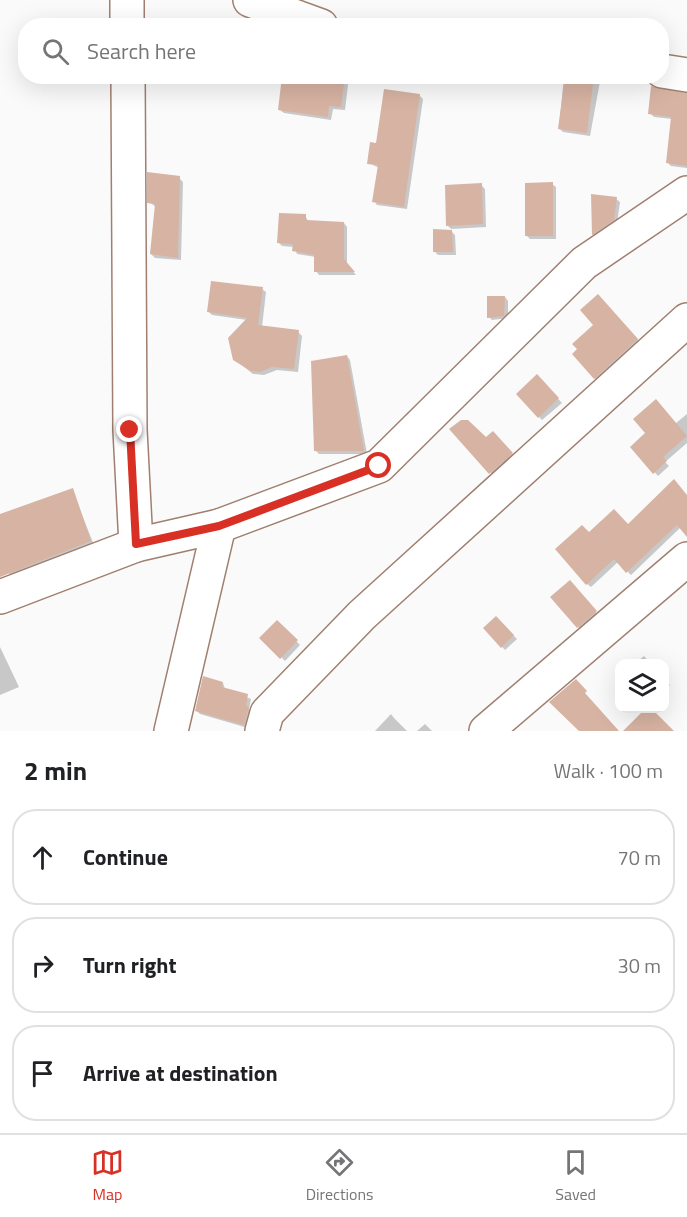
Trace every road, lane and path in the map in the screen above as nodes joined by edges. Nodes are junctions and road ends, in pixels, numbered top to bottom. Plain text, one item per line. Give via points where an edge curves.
1 (127, 0) edge
2 (250, 0) edge
3 (127, 18) edge
4 (299, 18) edge
5 (669, 72) edge
6 (687, 75) edge
7 (128, 84) edge
8 (687, 193) edge
9 (687, 320) edge
10 (219, 526) junction
11 (136, 544) junction
12 (687, 559) edge
13 (0, 597) edge
14 (171, 731) edge
15 (262, 731) edge
16 (486, 731) edge

1 - 3 street
2 - 4 street
5 - 6 street
7 - 11 street via 130,430
8 - 10 street via 584,263 379,466
9 - 15 street via 362,615 267,713
10 - 11 street
10 - 14 street
11 - 13 street
12 - 16 street

